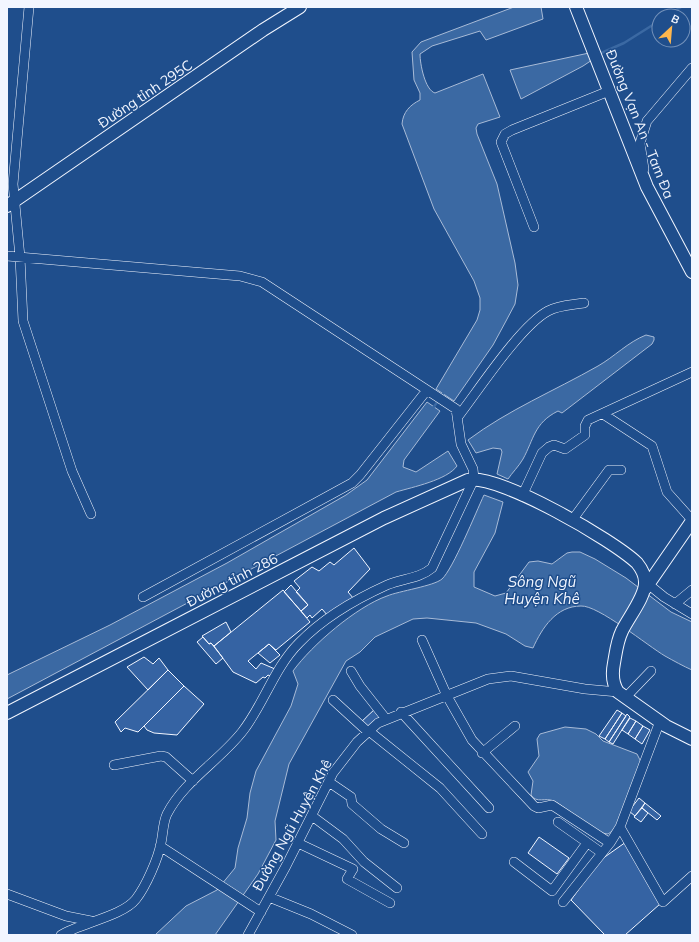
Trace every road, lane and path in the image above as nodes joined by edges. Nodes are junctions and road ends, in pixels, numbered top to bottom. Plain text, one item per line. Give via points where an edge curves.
1 (29, 7) edge
2 (300, 7) edge
3 (576, 7) edge
4 (692, 68) edge
5 (610, 91) junction
6 (647, 187) junction
7 (11, 204) edge
8 (534, 227) dead end
9 (7, 256) edge
10 (20, 257) junction
11 (692, 272) edge
12 (584, 303) dead end
13 (692, 372) edge
14 (430, 391) junction
15 (603, 414) junction
16 (457, 418) junction
17 (621, 470) dead end
18 (474, 479) junction
19 (522, 496) junction
20 (91, 514) dead end
21 (573, 519) junction
22 (692, 521) edge
23 (637, 564) junction
24 (660, 568) junction
25 (646, 587) junction
26 (692, 590) edge
27 (143, 597) dead end
28 (675, 604) junction
29 (692, 614) edge
30 (422, 640) dead end
31 (652, 670) dead end
32 (351, 671) dead end
33 (622, 695) junction
34 (447, 696) junction
35 (333, 700) dead end
36 (401, 712) junction
37 (7, 713) edge
38 (386, 719) junction
39 (660, 721) junction
40 (515, 726) dead end
41 (369, 731) junction
42 (692, 739) edge
43 (482, 753) junction
44 (114, 765) dead end
45 (193, 781) junction
46 (329, 782) junction
47 (489, 808) dead end
48 (312, 816) junction
49 (558, 822) dead end
50 (620, 827) junction
51 (482, 834) dead end
52 (298, 843) junction
53 (404, 843) dead end
54 (587, 843) junction
55 (610, 843) junction
56 (160, 846) junction
57 (602, 853) junction
58 (514, 862) dead end
59 (692, 876) edge
60 (397, 888) dead end
61 (7, 894) edge
62 (269, 898) junction
63 (563, 902) dead end
64 (390, 903) dead end
65 (258, 909) junction
66 (92, 921) junction
67 (61, 935) edge
68 (248, 935) edge
69 (352, 935) edge

1 - 7 street
2 - 7 main road, Đường tỉnh 295C via 262,30
3 - 5 main road, Đường Vạn An - Tam Đa
4 - 6 street via 647,121 640,143
5 - 6 main road, Đường Vạn An - Tam Đa
5 - 8 street via 512,130 503,136 501,142
6 - 11 main road, Đường Vạn An - Tam Đa
7 - 10 street
9 - 10 street
10 - 14 street via 240,276 262,282
10 - 20 street via 23,321 72,471
12 - 16 street via 549,310 538,318 521,335
13 - 15 street
14 - 16 street via 454,407
14 - 27 street via 352,483
15 - 19 street via 588,420 584,435 569,448 554,445 545,450
15 - 22 street via 652,446 667,492
16 - 18 street via 462,444 474,471
17 - 21 street via 609,470
18 - 19 main road via 483,480
18 - 37 main road, Đường tỉnh 286 via 429,496 384,518
18 - 45 street via 432,568 422,575 374,592 314,629 291,652 243,731 219,758
19 - 21 main road
21 - 23 main road
22 - 24 main road
23 - 24 main road via 654,572
23 - 25 main road via 644,576
24 - 25 main road
25 - 28 street
25 - 33 main road via 617,643 614,685
26 - 28 street
28 - 29 street
30 - 34 street
31 - 33 street
32 - 38 street
33 - 34 street, Đường Ngũ Huyện Khê via 511,676 488,679
33 - 39 main road
34 - 36 street, Đường Ngũ Huyện Khê
34 - 43 street
35 - 41 street
36 - 38 street, Đường Ngũ Huyện Khê
36 - 47 street
38 - 41 street, Đường Ngũ Huyện Khê
39 - 42 main road
39 - 50 street
40 - 43 street
41 - 46 street, Đường Ngũ Huyện Khê via 352,748
41 - 51 street via 440,788
43 - 55 street via 534,806 538,808 552,805
44 - 45 street via 166,757
45 - 56 street via 177,797 166,816
46 - 48 street, Đường Ngũ Huyện Khê
46 - 53 street via 351,797 352,804 381,829
48 - 52 street, Đường Ngũ Huyện Khê
48 - 60 street via 343,839 364,862
49 - 54 street
50 - 55 street
50 - 59 street via 663,902
52 - 62 street, Đường Ngũ Huyện Khê
52 - 64 street via 353,869 347,879
54 - 57 street
54 - 58 street via 552,890
55 - 57 street
56 - 65 street
56 - 66 street via 148,878 136,900 117,912
57 - 63 street
61 - 66 street via 66,916
62 - 65 street, Đường Ngũ Huyện Khê
62 - 69 street via 311,914
65 - 68 street, Đường Ngũ Huyện Khê
66 - 67 street

